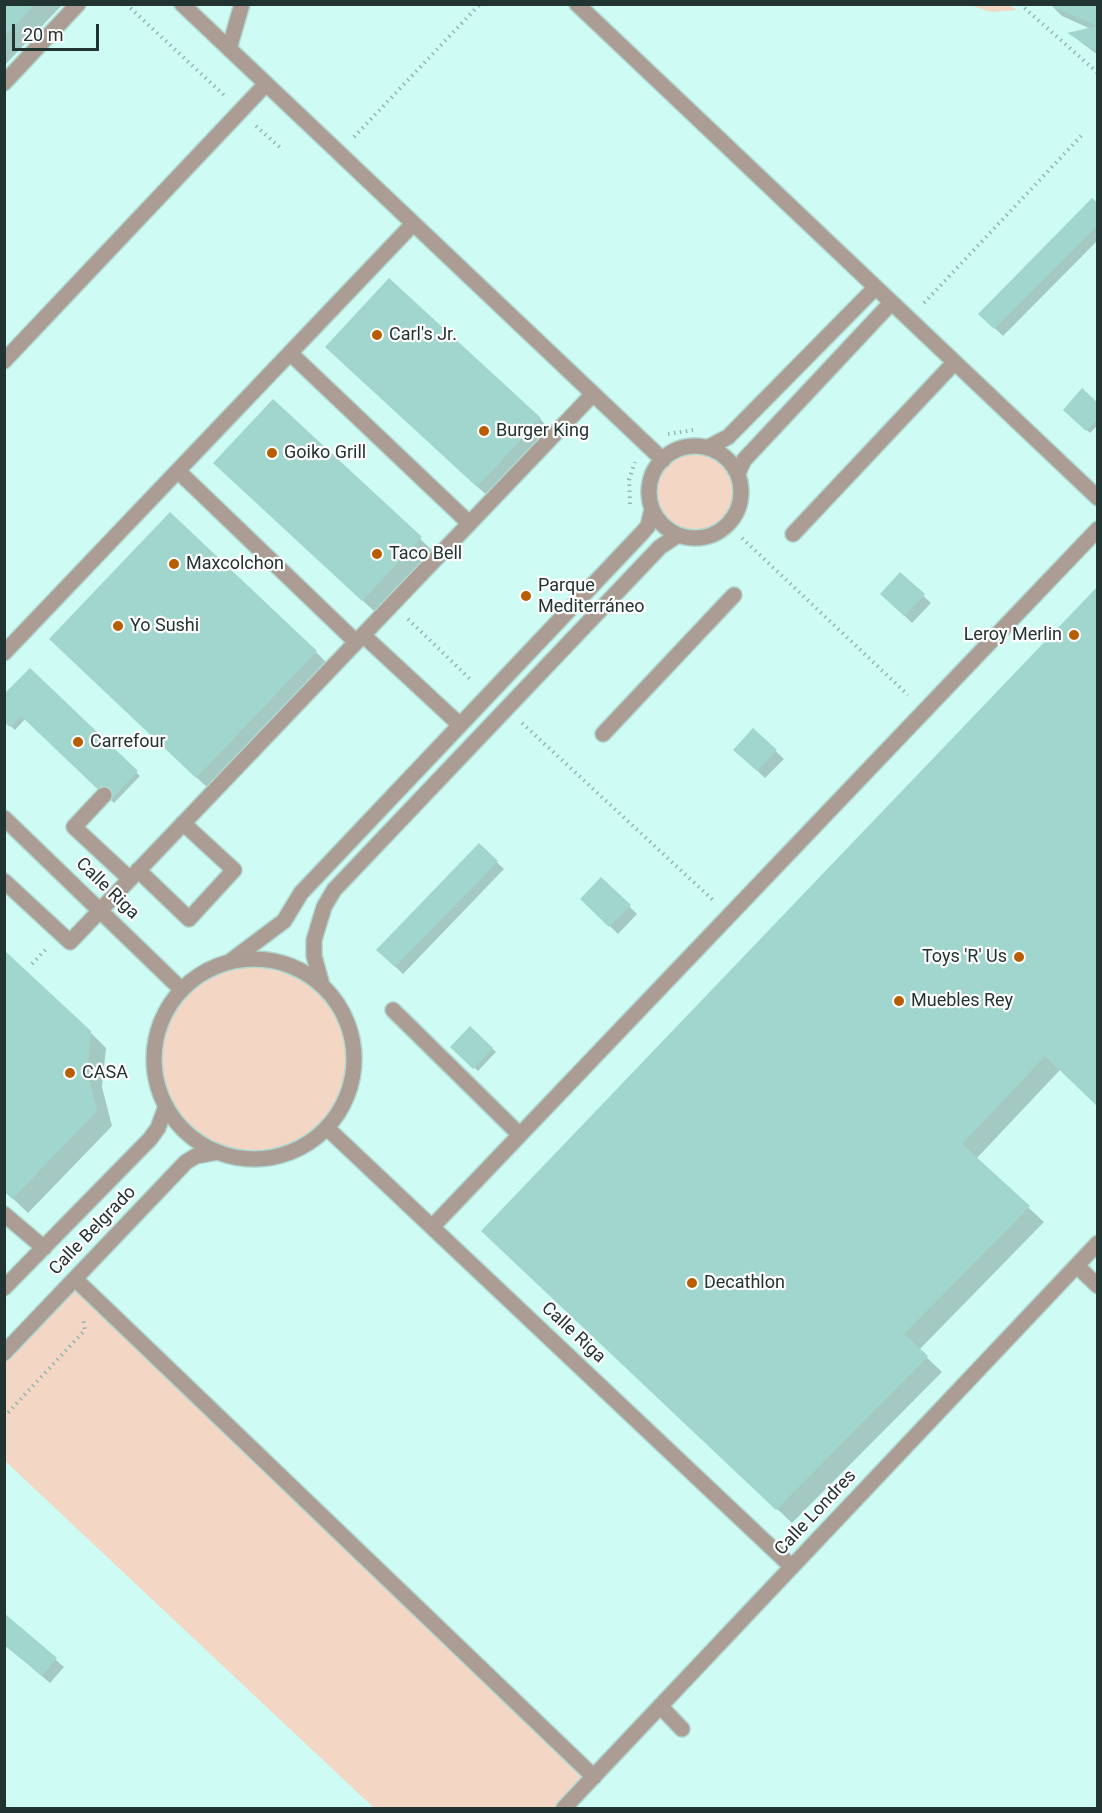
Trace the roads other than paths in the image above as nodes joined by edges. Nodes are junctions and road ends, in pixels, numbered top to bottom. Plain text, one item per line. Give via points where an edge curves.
1 (78, 4) edge
2 (182, 4) edge
3 (242, 4) edge
4 (577, 4) edge
5 (229, 49) junction
6 (4, 82) edge
7 (266, 84) junction
8 (413, 224) junction
9 (875, 288) junction
10 (891, 303) junction
11 (290, 353) junction
12 (4, 361) edge
13 (954, 363) junction
14 (593, 394) junction
15 (707, 448) junction
16 (663, 460) junction
17 (178, 471) junction
18 (738, 473) junction
19 (1098, 498) edge
20 (652, 509) junction
21 (470, 523) junction
22 (1098, 529) edge
23 (793, 534) dead end
24 (678, 535) junction
25 (734, 595) dead end
26 (359, 638) junction
27 (4, 653) edge
28 (460, 725) junction
29 (603, 734) dead end
30 (104, 795) dead end
31 (4, 818) edge
32 (183, 823) junction
33 (134, 874) junction
34 (4, 881) edge
35 (100, 910) junction
36 (228, 963) junction
37 (322, 985) junction
38 (182, 990) junction
39 (393, 1010) dead end
40 (166, 1106) junction
41 (327, 1128) junction
42 (520, 1135) junction
43 (218, 1152) junction
44 (4, 1214) edge
45 (433, 1226) junction
46 (1098, 1244) edge
47 (44, 1248) junction
48 (1077, 1266) junction
49 (75, 1279) junction
50 (1098, 1286) edge
51 (4, 1288) edge
52 (4, 1353) edge
53 (792, 1567) junction
54 (660, 1706) junction
55 (682, 1729) dead end
56 (594, 1777) junction
57 (564, 1809) edge

1 - 6 street
2 - 5 street
3 - 5 street
4 - 9 street
5 - 7 street
7 - 8 street
7 - 12 street
8 - 11 street
8 - 14 street
9 - 10 street
9 - 15 street via 728,437
10 - 13 street
10 - 18 street via 744,460
11 - 17 street
11 - 21 street
13 - 19 street
13 - 23 street
14 - 16 street
14 - 21 street
15 - 16 street via 689,447 672,452
15 - 18 street via 724,456
16 - 20 street via 650,482
17 - 26 street
17 - 27 street
18 - 24 street via 741,502 729,524 705,537
20 - 24 street
20 - 28 street via 642,533
21 - 26 street
22 - 42 street
24 - 37 street via 660,547 334,890 314,940
25 - 29 street
26 - 28 street
26 - 32 street
28 - 36 street via 301,893 284,921
30 - 33 street via 74,827
31 - 35 street, Calle Riga
32 - 33 street
32 - 33 street via 234,870 189,919
33 - 35 street
34 - 35 street via 70,942
35 - 38 street, Calle Riga
36 - 37 street via 266,960 285,964
36 - 38 street via 210,969
37 - 41 street via 350,1027 354,1062 347,1098
38 - 40 street via 164,1017 155,1049 157,1082
39 - 42 street
40 - 43 street via 189,1135
40 - 47 street, Calle Belgrado via 150,1139
41 - 43 street via 283,1155 248,1158
41 - 45 street, Calle Riga
42 - 45 street
43 - 49 street, Calle Belgrado via 186,1162
44 - 47 street
45 - 53 street, Calle Riga
46 - 48 street, Calle Londres
47 - 51 street, Calle Belgrado
48 - 50 street
48 - 53 street, Calle Londres
49 - 52 street, Calle Belgrado
49 - 56 street
53 - 54 street, Calle Londres
54 - 55 street
54 - 56 street, Calle Londres
56 - 57 street, Calle Londres

